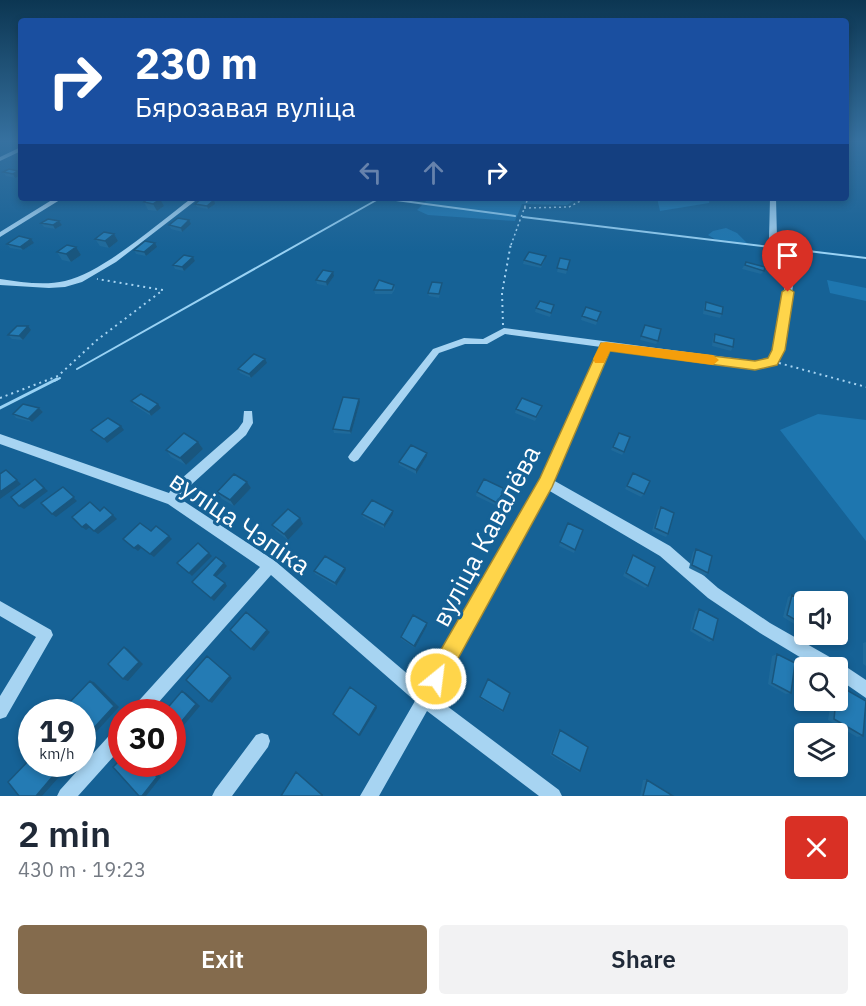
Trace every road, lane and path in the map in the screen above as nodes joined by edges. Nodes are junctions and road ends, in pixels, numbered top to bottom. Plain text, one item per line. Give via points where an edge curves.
1 (55, 201) edge
2 (191, 201) edge
3 (527, 201) edge
4 (580, 201) edge
5 (773, 201) edge
6 (524, 208) junction
7 (0, 235) edge
8 (88, 277) junction
9 (0, 282) edge
10 (504, 331) junction
11 (606, 346) junction
12 (772, 361) junction
13 (866, 387) edge
14 (0, 398) edge
15 (248, 414) dead end
16 (0, 439) edge
17 (354, 457) dead end
18 (546, 482) junction
19 (172, 500) junction
20 (270, 566) junction
21 (0, 608) edge
22 (816, 657) edge
23 (848, 677) edge
24 (866, 690) edge
25 (152, 699) edge
26 (424, 699) junction
27 (0, 711) edge
28 (262, 741) dead end
29 (108, 750) edge
30 (66, 796) edge
31 (221, 796) edge
32 (369, 796) edge
33 (553, 796) edge

1 - 7 street
2 - 8 street
3 - 6 path
4 - 6 path via 569,207
5 - 12 street via 773,238 791,273 778,350
6 - 10 path via 512,242 500,301
8 - 9 street via 66,284 35,286
8 - 14 path via 163,290 97,340 58,376
10 - 11 street
10 - 17 street via 484,342 464,341 436,351
11 - 12 street via 755,366
11 - 18 street, вуліца Кавалёва
12 - 13 path
15 - 19 street via 242,432 177,490
16 - 19 street, вуліца Чэпіка
18 - 22 street via 665,552 722,599
18 - 26 street, вуліца Кавалёва
19 - 20 street, вуліца Чэпіка
20 - 25 street
20 - 26 street, вуліца Чэпіка
21 - 27 street via 46,635
23 - 24 street
26 - 32 street, вуліца Кавалёва
26 - 33 street
28 - 31 street
29 - 30 street

